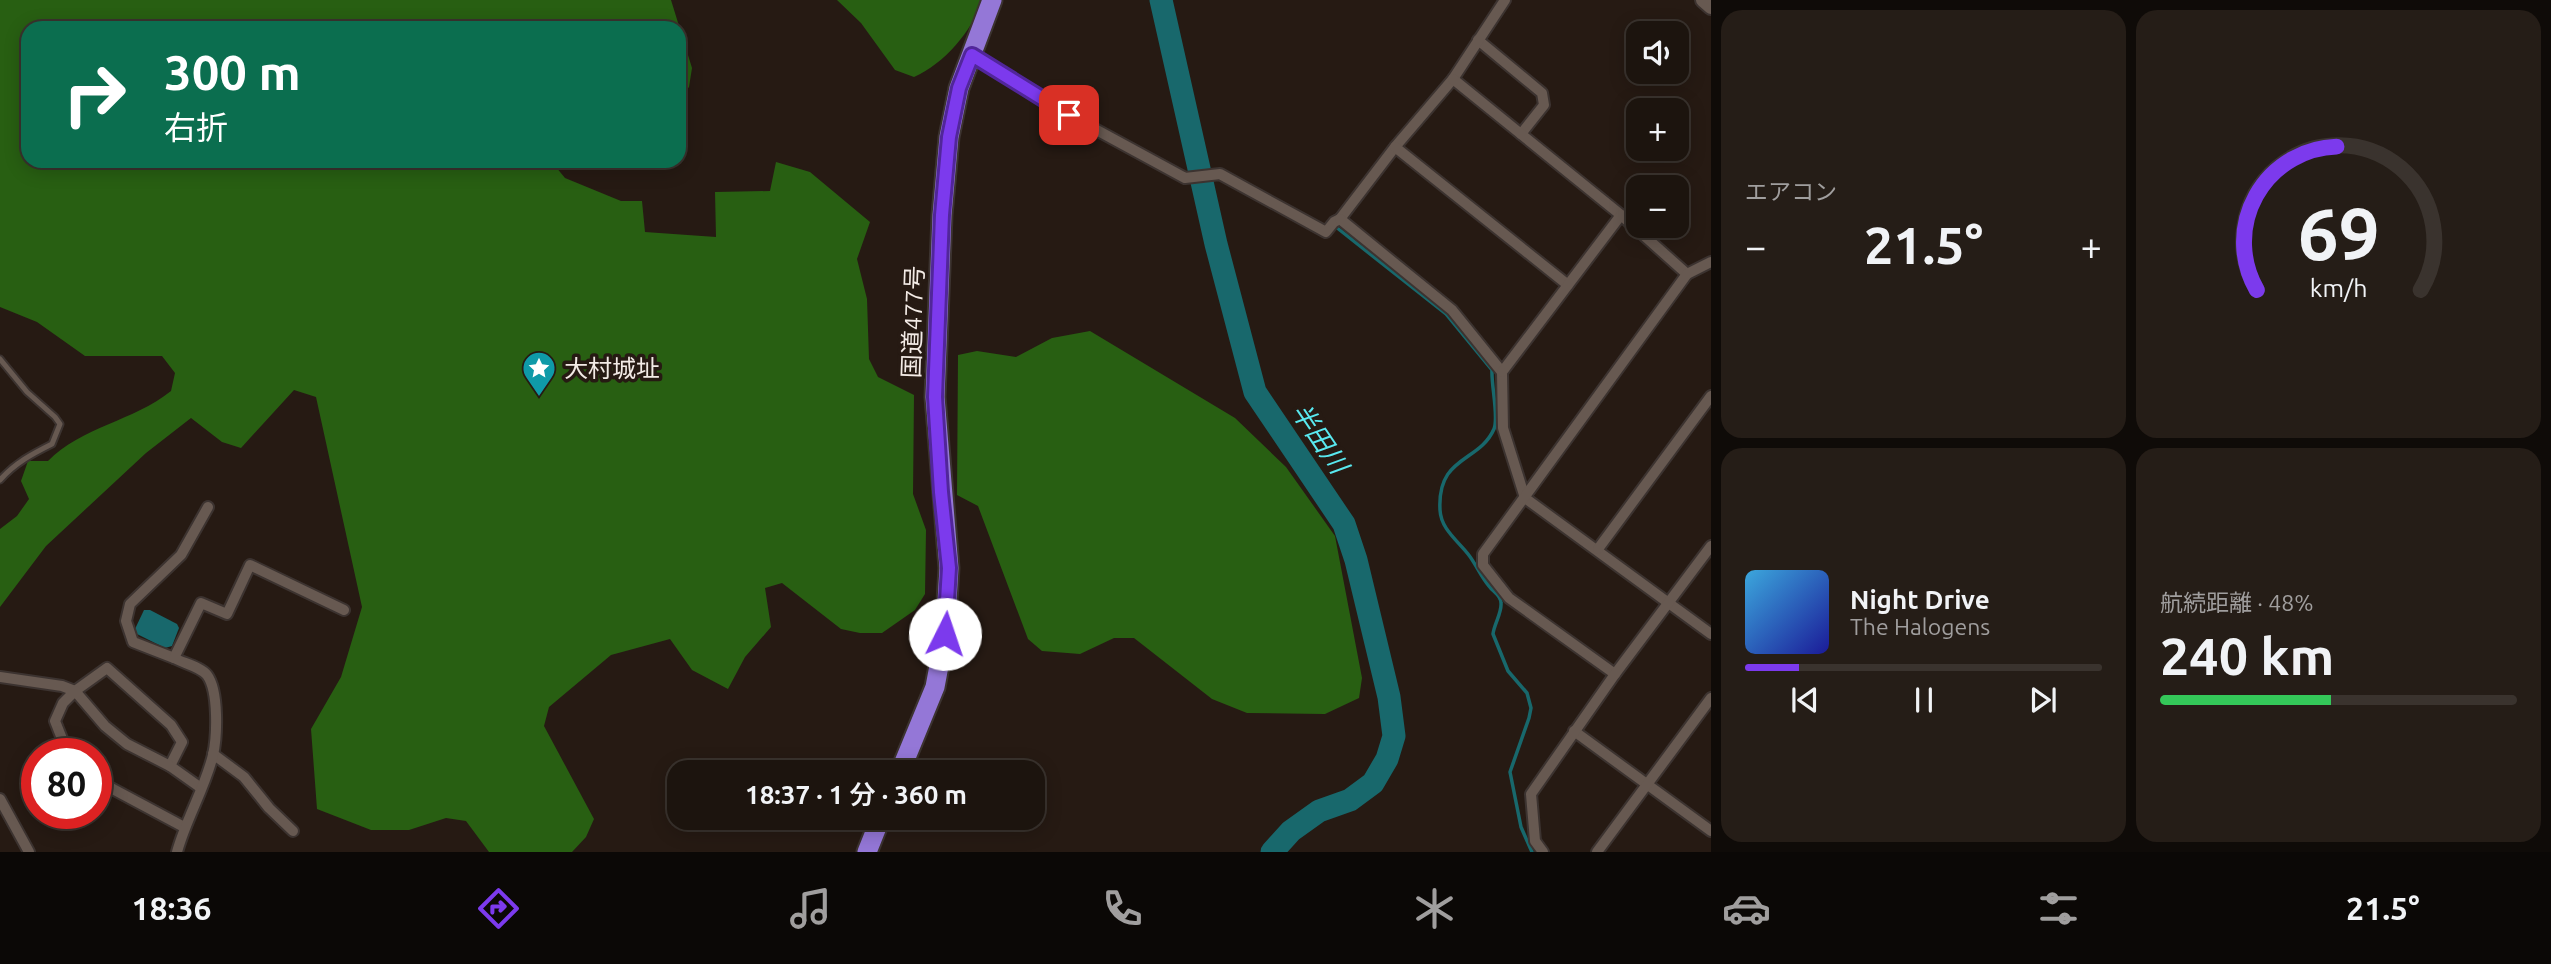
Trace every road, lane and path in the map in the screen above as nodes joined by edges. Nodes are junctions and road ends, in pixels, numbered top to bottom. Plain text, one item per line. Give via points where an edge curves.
1 (992, 0) edge
2 (1505, 0) edge
3 (1703, 0) edge
4 (1711, 7) edge
5 (1478, 40) junction
6 (972, 55) junction
7 (1453, 79) junction
8 (1521, 134) junction
9 (1395, 147) junction
10 (1621, 215) junction
11 (1340, 219) junction
12 (1711, 262) edge
13 (1687, 274) junction
14 (1568, 285) junction
15 (0, 359) edge
16 (1502, 372) junction
17 (1711, 396) edge
18 (0, 480) edge
19 (1525, 498) junction
20 (208, 507) dead end
21 (1711, 545) edge
22 (1598, 549) junction
23 (1669, 602) junction
24 (344, 610) dead end
25 (1711, 634) edge
26 (174, 658) junction
27 (1615, 674) junction
28 (0, 677) edge
29 (75, 691) junction
30 (1711, 698) edge
31 (1574, 731) junction
32 (62, 738) edge
33 (213, 754) junction
34 (905, 760) edge
35 (170, 766) junction
36 (1648, 785) junction
37 (201, 788) junction
38 (112, 789) edge
39 (0, 799) edge
40 (184, 827) junction
41 (876, 830) edge
42 (293, 831) dead end
43 (1711, 831) edge
44 (29, 852) edge
45 (177, 852) edge
46 (867, 852) edge
47 (1543, 852) edge
48 (1597, 852) edge

1 - 6 highway, 国道477号
2 - 5 street
3 - 4 street
5 - 7 street
5 - 8 street via 1542,93 1545,105
6 - 11 street via 1185,178 1220,174 1326,232
6 - 34 highway, 国道477号 via 959,88 949,137 938,302 935,397 949,568 945,634 935,687
7 - 8 street
7 - 9 street
8 - 10 street
9 - 11 street
9 - 14 street
10 - 13 street
10 - 14 street
11 - 16 street via 1452,310
12 - 13 street
13 - 19 street
14 - 16 street
15 - 18 lane via 60,424 52,444 22,459
16 - 19 street via 1503,428
17 - 22 street
19 - 22 street
19 - 27 street via 1483,554 1483,565 1509,598
20 - 26 street via 181,555 130,604 126,621 133,642
21 - 23 street
22 - 23 street
23 - 25 street
23 - 27 street
24 - 26 street via 250,565 227,614 201,603
26 - 33 street via 206,673 213,686
27 - 31 street
28 - 29 street via 62,685
29 - 32 street via 55,721
29 - 35 street via 127,744
29 - 35 street via 107,668 172,725 182,742
30 - 36 street
31 - 36 street
31 - 47 street via 1531,794 1535,842
33 - 37 street
33 - 42 street via 244,777
35 - 37 street
36 - 43 street
36 - 48 street
37 - 40 street
38 - 40 street
39 - 44 street
40 - 45 street
41 - 46 highway

